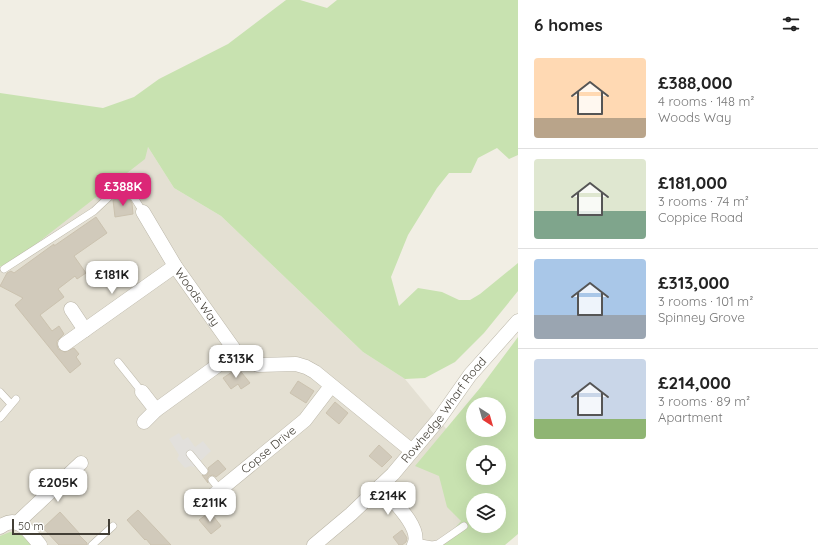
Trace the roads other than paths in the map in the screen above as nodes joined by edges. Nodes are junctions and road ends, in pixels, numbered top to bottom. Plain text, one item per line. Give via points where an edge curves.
1 (143, 212) joint
2 (175, 266) junction
3 (4, 269) dead end
4 (71, 309) dead end
5 (518, 321) edge
6 (85, 330) junction
7 (64, 344) dead end
8 (236, 352) junction
9 (118, 362) dead end
10 (331, 386) junction
11 (0, 392) edge
12 (142, 392) joint
13 (156, 410) junction
14 (0, 418) edge
15 (144, 422) dead end
16 (412, 451) junction
17 (190, 454) dead end
18 (81, 463) dead end
19 (204, 471) dead end
20 (380, 486) junction
21 (199, 507) dead end
22 (17, 523) junction
23 (112, 526) dead end
24 (464, 526) dead end
25 (0, 527) edge
26 (414, 544) edge
27 (40, 545) edge
28 (92, 545) edge
29 (314, 545) edge

1 - 2 street, Woods Way
1 - 3 lane, Woods Way via 130,191 120,189 94,211
2 - 6 street
2 - 8 street, Woods Way
4 - 6 street
5 - 16 street, Rowhedge Wharf Road via 470,375 439,419
6 - 7 street
8 - 10 street, Woods Way via 258,365 296,364 306,367
8 - 13 street
9 - 12 lane
10 - 16 street, Woods Way
10 - 21 street, Copse Drive via 305,420 216,485
11 - 14 lane via 14,401
12 - 13 street
13 - 15 street
16 - 20 street, Rowhedge Wharf Road
17 - 19 lane
18 - 22 street
20 - 26 street via 411,523 415,532
20 - 29 street, Rowhedge Wharf Road
22 - 25 street via 5,523
22 - 27 street
23 - 28 lane
24 - 26 lane via 438,544

